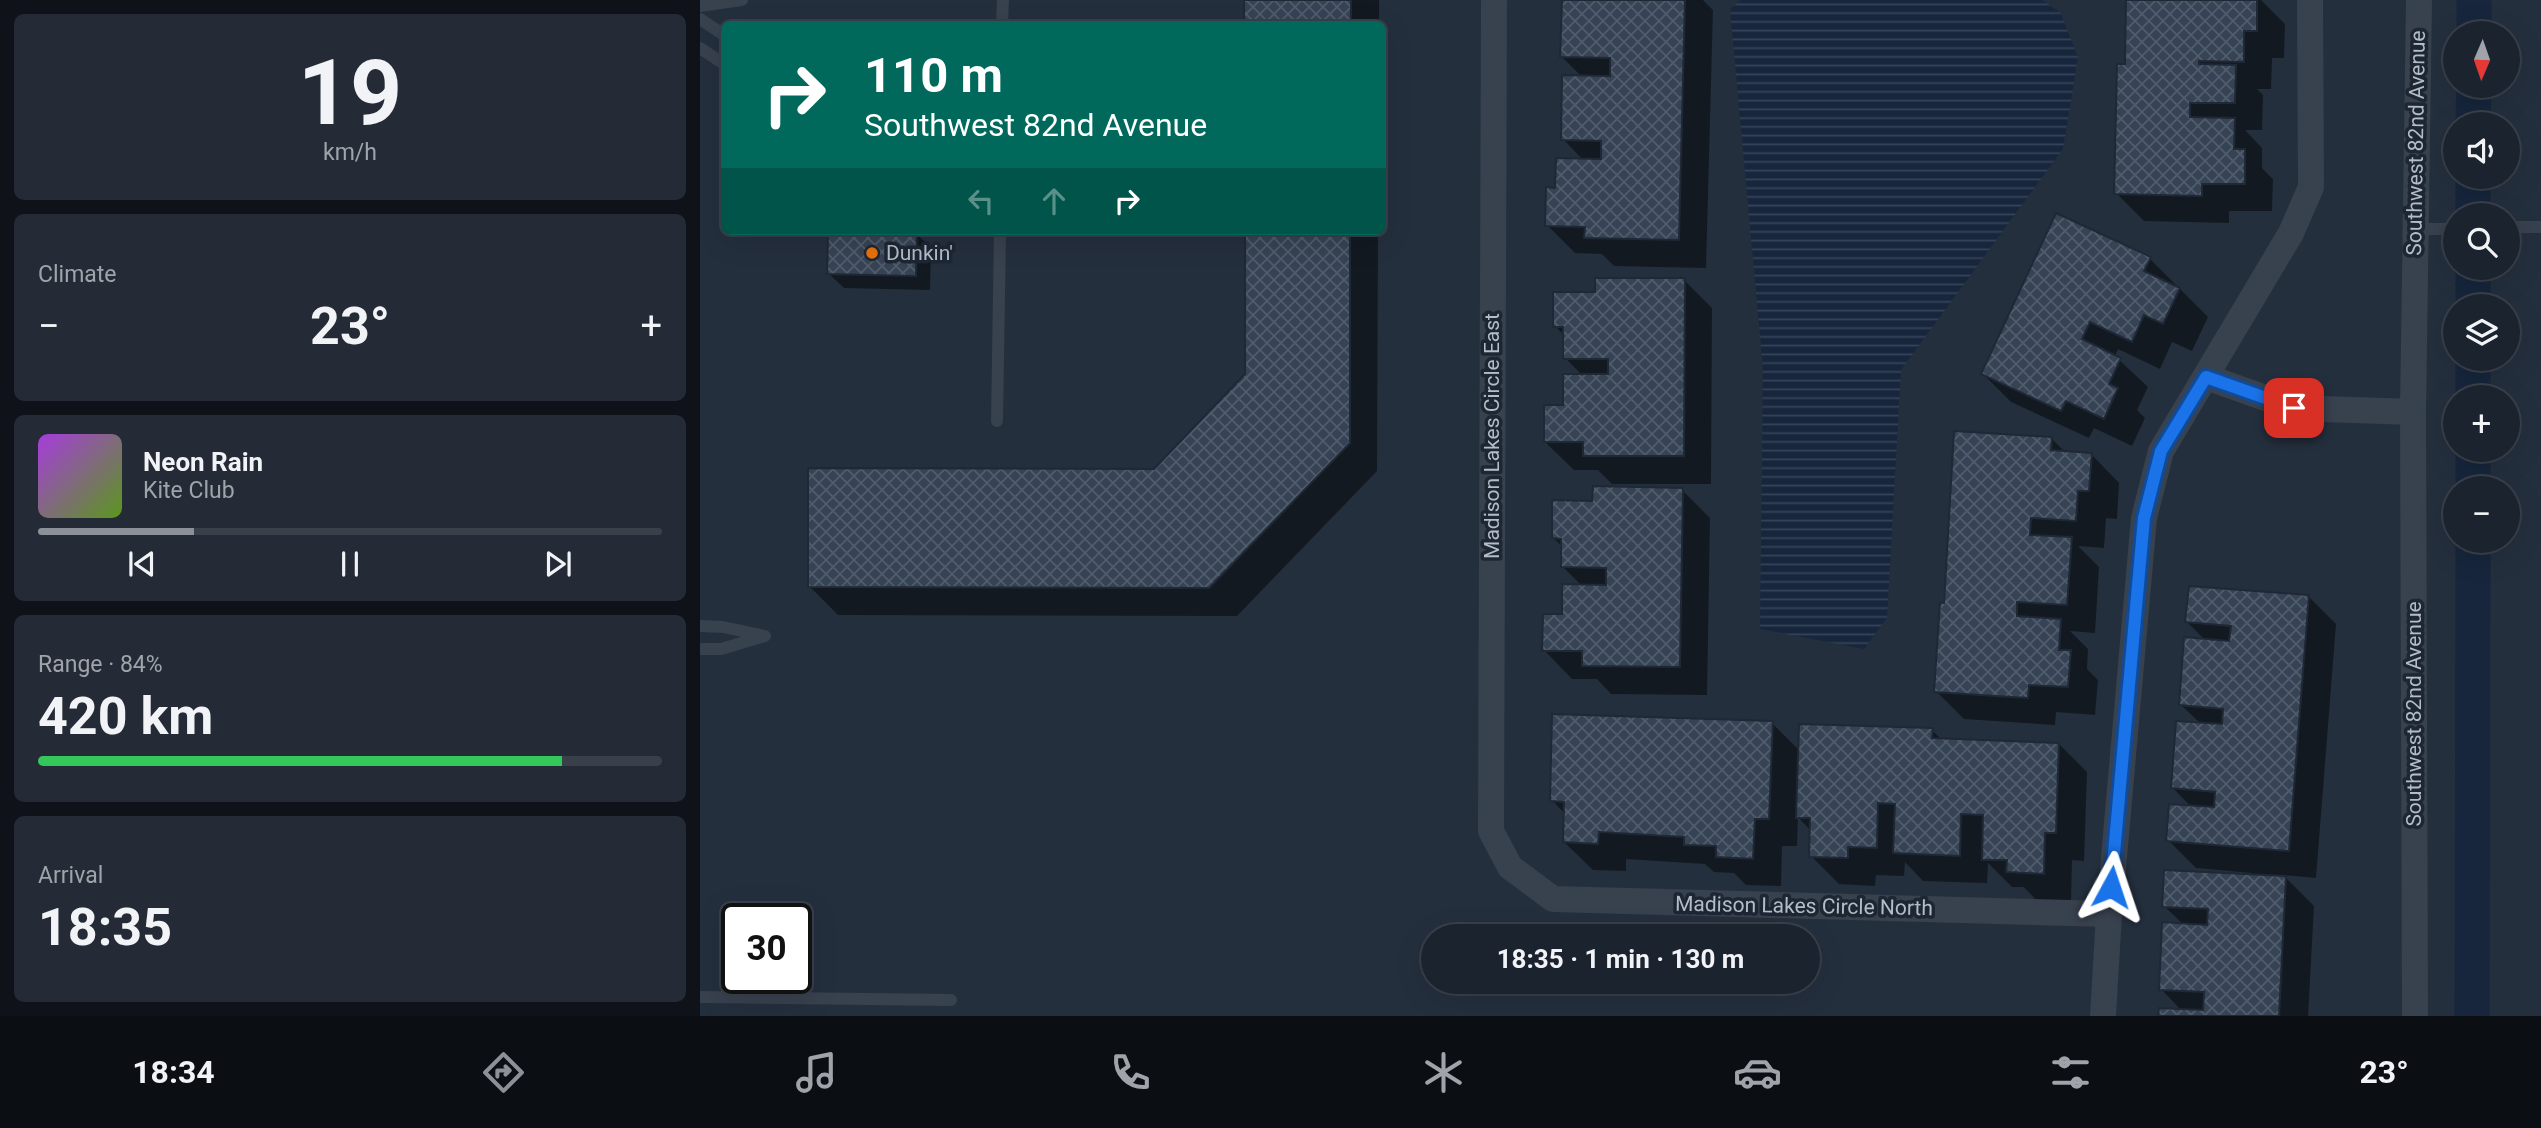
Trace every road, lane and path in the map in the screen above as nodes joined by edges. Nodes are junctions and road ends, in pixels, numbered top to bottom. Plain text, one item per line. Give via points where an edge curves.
1 (743, 0) edge
2 (1003, 0) edge
3 (1494, 0) edge
4 (2310, 0) edge
5 (2419, 0) edge
6 (700, 6) edge
7 (700, 19) edge
8 (1002, 21) edge
9 (721, 33) edge
10 (700, 48) edge
11 (721, 62) edge
12 (2520, 227) edge
13 (2541, 227) edge
14 (2415, 229) junction
15 (2443, 229) edge
16 (1000, 235) edge
17 (2206, 377) junction
18 (2413, 412) junction
19 (997, 421) dead end
20 (700, 626) edge
21 (700, 649) edge
22 (1510, 867) joint
23 (2109, 914) junction
24 (700, 997) edge
25 (951, 1000) dead end
26 (2103, 1016) edge
27 (2416, 1016) edge

1 - 6 lane
2 - 8 lane
3 - 22 street, Madison Lakes Circle East via 1491,831
4 - 17 street via 2311,187 2291,233
5 - 14 street, Southwest 82nd Avenue
7 - 9 lane
10 - 11 lane
12 - 13 lane
14 - 15 lane
14 - 18 street, Southwest 82nd Avenue
16 - 19 lane
17 - 18 street via 2294,408
17 - 23 street via 2161,451 2144,518
18 - 27 street, Southwest 82nd Avenue
20 - 21 lane via 765,636 721,649
22 - 23 street, Madison Lakes Circle North via 1553,899
23 - 26 street
24 - 25 lane

